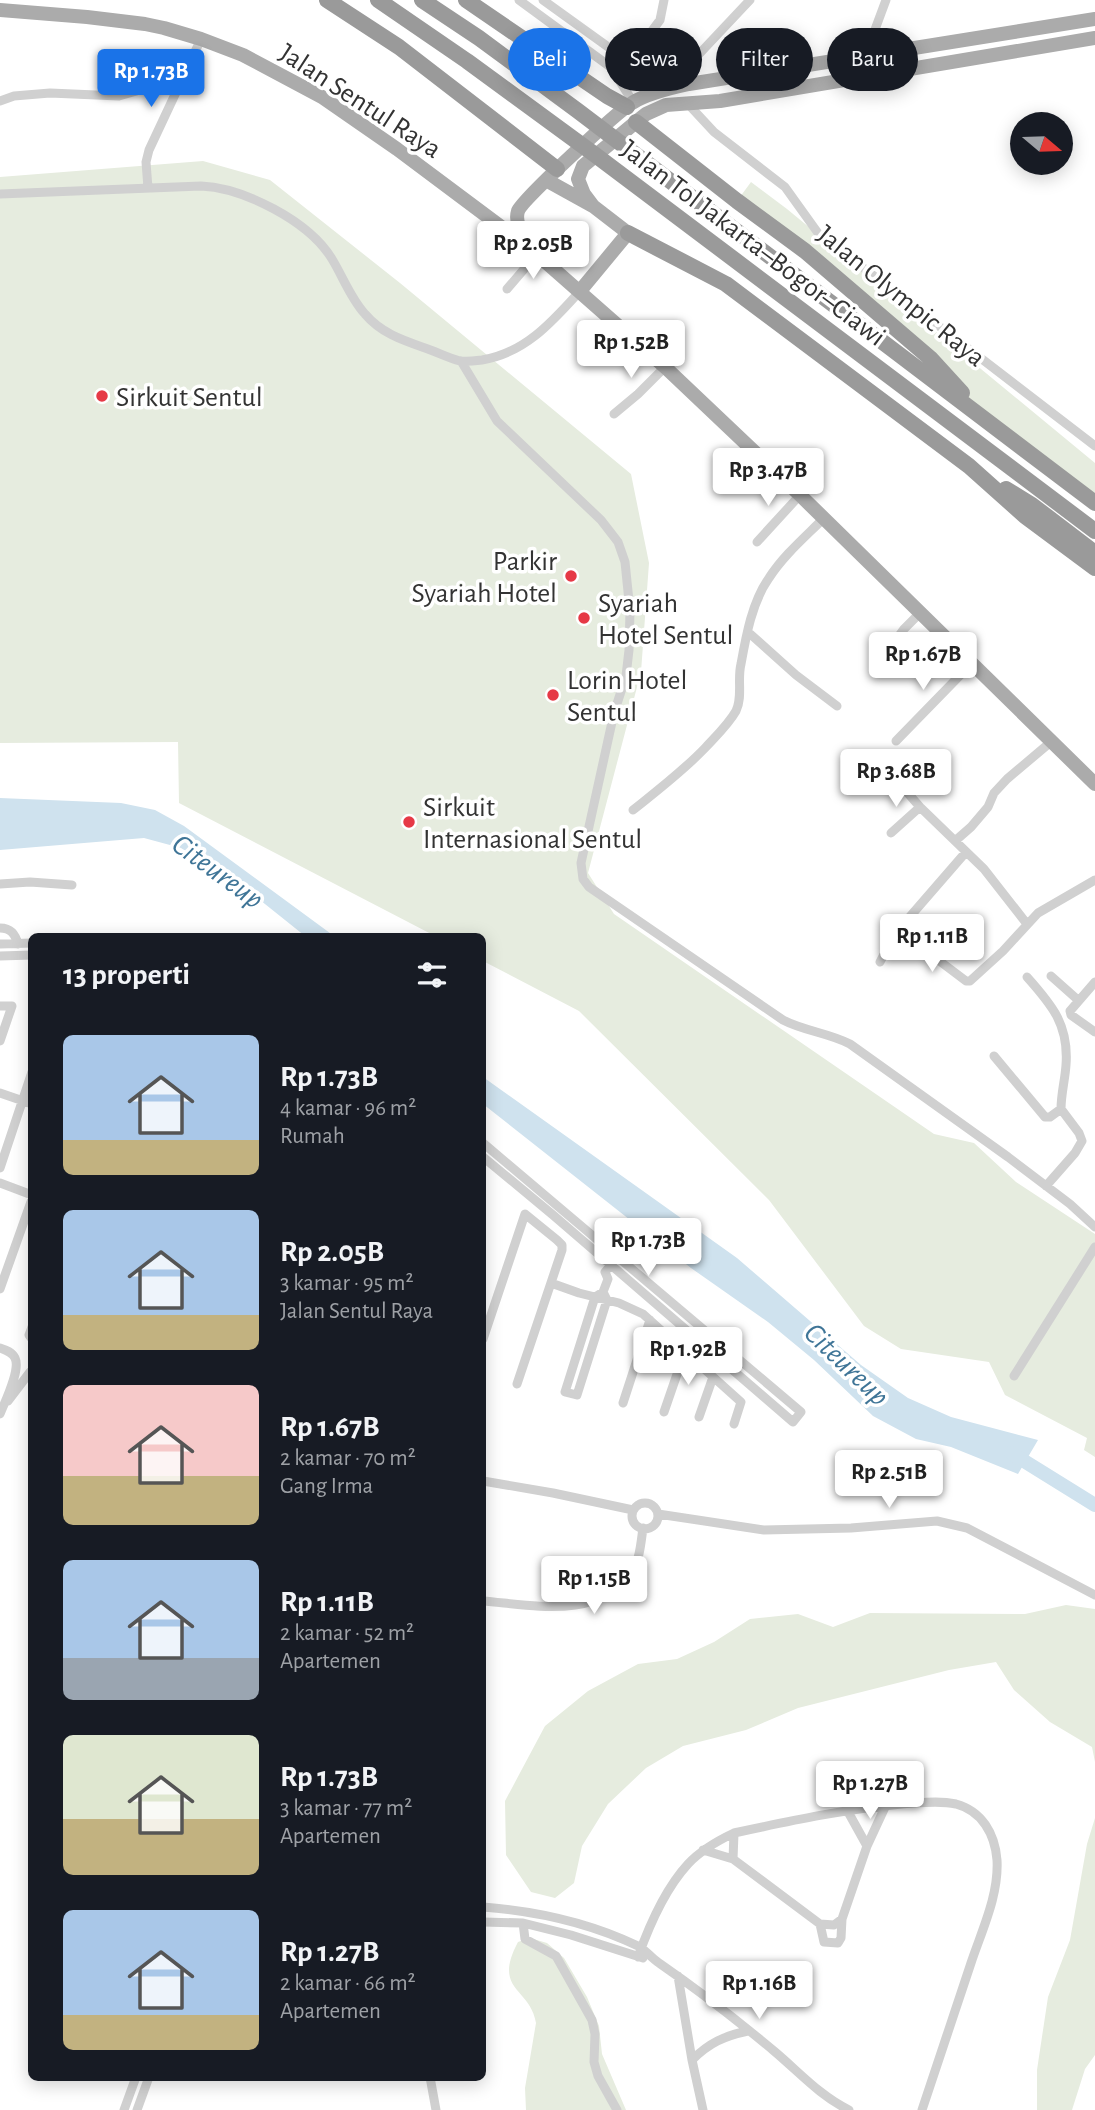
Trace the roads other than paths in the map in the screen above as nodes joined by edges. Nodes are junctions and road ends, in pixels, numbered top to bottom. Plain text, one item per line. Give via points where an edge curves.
1 (327, 0) edge
2 (378, 0) edge
3 (422, 0) edge
4 (466, 0) edge
5 (519, 0) edge
6 (543, 0) edge
7 (664, 0) edge
8 (750, 0) edge
9 (886, 0) edge
10 (0, 10) edge
11 (1095, 19) edge
12 (654, 28) edge
13 (876, 28) edge
14 (1095, 38) edge
15 (201, 39) junction
16 (605, 45) edge
17 (918, 48) edge
18 (702, 51) edge
19 (605, 63) edge
20 (827, 63) edge
21 (702, 82) edge
22 (176, 89) junction
23 (625, 91) edge
24 (665, 91) edge
25 (0, 101) edge
26 (630, 104) junction
27 (688, 104) junction
28 (636, 122) junction
29 (552, 175) junction
30 (148, 188) junction
31 (0, 194) edge
32 (593, 206) junction
33 (628, 233) junction
34 (535, 252) junction
35 (507, 289) dead end
36 (580, 291) junction
37 (461, 361) junction
38 (665, 367) junction
39 (614, 414) dead end
40 (990, 424) junction
41 (1095, 446) edge
42 (969, 466) junction
43 (800, 495) junction
44 (1095, 503) edge
45 (822, 519) junction
46 (1095, 531) edge
47 (757, 542) dead end
48 (1095, 553) edge
49 (1095, 568) edge
50 (919, 614) junction
51 (748, 632) junction
52 (971, 664) junction
53 (877, 666) dead end
54 (837, 706) dead end
55 (895, 741) dead end
56 (1052, 741) junction
57 (879, 760) dead end
58 (1095, 784) edge
59 (920, 807) junction
60 (633, 810) dead end
61 (891, 833) dead end
62 (955, 841) junction
63 (967, 852) junction
64 (1095, 880) edge
65 (0, 884) edge
66 (72, 885) dead end
67 (0, 920) edge
68 (1027, 924) junction
69 (0, 928) edge
70 (28, 943) edge
71 (0, 944) edge
72 (18, 944) junction
73 (917, 944) dead end
74 (28, 954) edge
75 (0, 956) edge
76 (880, 962) dead end
77 (1051, 976) dead end
78 (1027, 977) dead end
79 (1095, 982) edge
80 (1078, 1000) junction
81 (0, 1006) edge
82 (1095, 1032) edge
83 (0, 1041) edge
84 (994, 1056) dead end
85 (0, 1093) edge
86 (27, 1102) edge
87 (1062, 1109) junction
88 (486, 1146) edge
89 (486, 1160) edge
90 (0, 1168) edge
91 (0, 1183) edge
92 (1046, 1186) junction
93 (28, 1195) edge
94 (28, 1208) edge
95 (1095, 1227) edge
96 (1095, 1247) edge
97 (618, 1257) junction
98 (611, 1265) junction
99 (627, 1265) junction
100 (620, 1273) junction
101 (608, 1279) junction
102 (551, 1283) junction
103 (0, 1289) edge
104 (602, 1296) junction
105 (650, 1320) junction
106 (486, 1330) edge
107 (0, 1348) edge
108 (685, 1352) junction
109 (28, 1375) edge
110 (1014, 1376) dead end
111 (713, 1377) junction
112 (517, 1384) dead end
113 (623, 1403) dead end
114 (1, 1412) edge
115 (664, 1412) dead end
116 (699, 1417) dead end
117 (734, 1424) dead end
118 (486, 1482) edge
119 (633, 1510) junction
120 (658, 1514) junction
121 (643, 1528) junction
122 (1095, 1595) edge
123 (486, 1601) edge
124 (886, 1805) junction
125 (848, 1810) junction
126 (734, 1833) junction
127 (867, 1846) junction
128 (703, 1850) junction
129 (733, 1858) junction
130 (486, 1908) edge
131 (842, 1919) junction
132 (486, 1922) edge
133 (523, 1923) junction
134 (820, 1924) junction
135 (641, 1947) junction
136 (638, 1957) junction
137 (652, 1959) junction
138 (678, 1976) junction
139 (748, 2031) junction
140 (692, 2060) junction
141 (135, 2081) edge
142 (148, 2081) edge
143 (431, 2081) edge
144 (124, 2110) edge
145 (137, 2110) edge
146 (436, 2110) edge
147 (617, 2110) edge
148 (703, 2110) edge
149 (849, 2110) edge
150 (922, 2110) edge

1 - 29 highway via 399,47
2 - 46 highway, Jalan Tol Jakarta–Bogor–Ciawi via 562,131
3 - 40 highway, Jalan Tol Jakarta–Bogor–Ciawi via 578,111
4 - 26 highway via 607,96
5 - 19 street
6 - 16 street
7 - 12 street
8 - 18 street
9 - 13 street
10 - 15 main road, Jalan Sentul Raya via 145,24
11 - 17 main road
14 - 27 main road
15 - 22 street
15 - 34 main road, Jalan Sentul Raya via 322,97
20 - 21 main road
22 - 25 street via 147,88 119,96 50,93
22 - 30 street via 149,150
23 - 26 street
24 - 26 main road
26 - 29 main road
27 - 28 main road via 666,105
27 - 41 street, Jalan Olympic Raya via 714,132 785,187 818,233
28 - 32 main road via 583,166 579,179
28 - 40 highway via 805,251 930,358
29 - 32 main road via 562,187
29 - 34 main road via 518,209 517,222
30 - 31 street
30 - 37 street via 219,187 252,197 316,240 364,313 381,330
32 - 33 main road
33 - 36 main road
33 - 42 highway via 726,285
34 - 35 street
34 - 36 main road, Jalan Sentul Raya
36 - 37 street via 526,344 490,359
36 - 38 main road, Jalan Sentul Raya
37 - 92 street via 497,421 601,520 618,542 625,562 630,611 626,676 581,863 583,879 783,1020 850,1044
38 - 39 street
38 - 43 main road, Jalan Sentul Raya
40 - 44 highway, Jalan Tol Jakarta–Bogor–Ciawi
42 - 48 highway via 1032,505
42 - 49 highway via 1025,516
43 - 45 main road, Jalan Sentul Raya
43 - 47 street
45 - 50 main road, Jalan Sentul Raya
45 - 51 street via 767,580
50 - 52 main road, Jalan Sentul Raya
50 - 53 street
51 - 54 street
51 - 60 street via 739,669 740,699 733,716 691,762
52 - 55 street
52 - 56 main road, Jalan Sentul Raya
56 - 58 main road, Jalan Sentul Raya
56 - 62 street via 1007,779
57 - 59 street
59 - 61 street
59 - 62 street
62 - 63 street
63 - 68 street
63 - 76 street via 894,935
64 - 68 street
65 - 66 street
67 - 69 street
68 - 73 street via 970,981
69 - 72 street via 15,934
70 - 72 street
71 - 72 street
74 - 75 street
77 - 80 street
78 - 87 street via 1054,1008 1063,1030
79 - 80 street
80 - 82 street via 1071,1015
81 - 83 street via 12,1006
84 - 87 street via 1045,1117
85 - 86 street
86 - 90 street
87 - 92 street via 1082,1141
88 - 97 street
89 - 98 street
91 - 93 street
92 - 95 street
94 - 103 street
96 - 110 street
97 - 98 street
97 - 99 street
98 - 100 street
98 - 101 street via 605,1272
99 - 100 street
99 - 100 street via 801,1412 793,1422
100 - 101 street
101 - 104 street
102 - 104 street
102 - 106 street via 562,1245 524,1214
102 - 112 street
104 - 104 street via 577,1395 565,1392
104 - 105 street via 632,1307
105 - 108 street
105 - 113 street
107 - 114 street via 16,1359
108 - 111 street
108 - 115 street
109 - 114 street
111 - 116 street
111 - 117 street via 741,1402
118 - 119 street
119 - 120 street via 649,1503
119 - 121 street via 633,1520
120 - 121 street via 655,1523
120 - 122 street via 764,1530 950,1523
121 - 123 street via 634,1569 601,1597 566,1607
124 - 125 street
124 - 127 street
124 - 150 street via 928,1802 966,1808 991,1832 997,1858 988,1913
125 - 126 street
125 - 127 street
126 - 128 street
126 - 129 street
127 - 131 street
128 - 129 street
128 - 135 street via 679,1876
129 - 134 street
130 - 135 street via 555,1917
131 - 134 street via 834,1925
131 - 134 street via 838,1943 824,1942
132 - 133 street
133 - 136 street
133 - 147 street via 524,1939 556,1956 592,2020 598,2077
135 - 136 street
135 - 137 street
136 - 137 street
137 - 138 street
138 - 139 street
138 - 140 street
139 - 140 street via 718,2039
139 - 149 street
140 - 148 street
141 - 144 street
142 - 145 street
143 - 146 street

